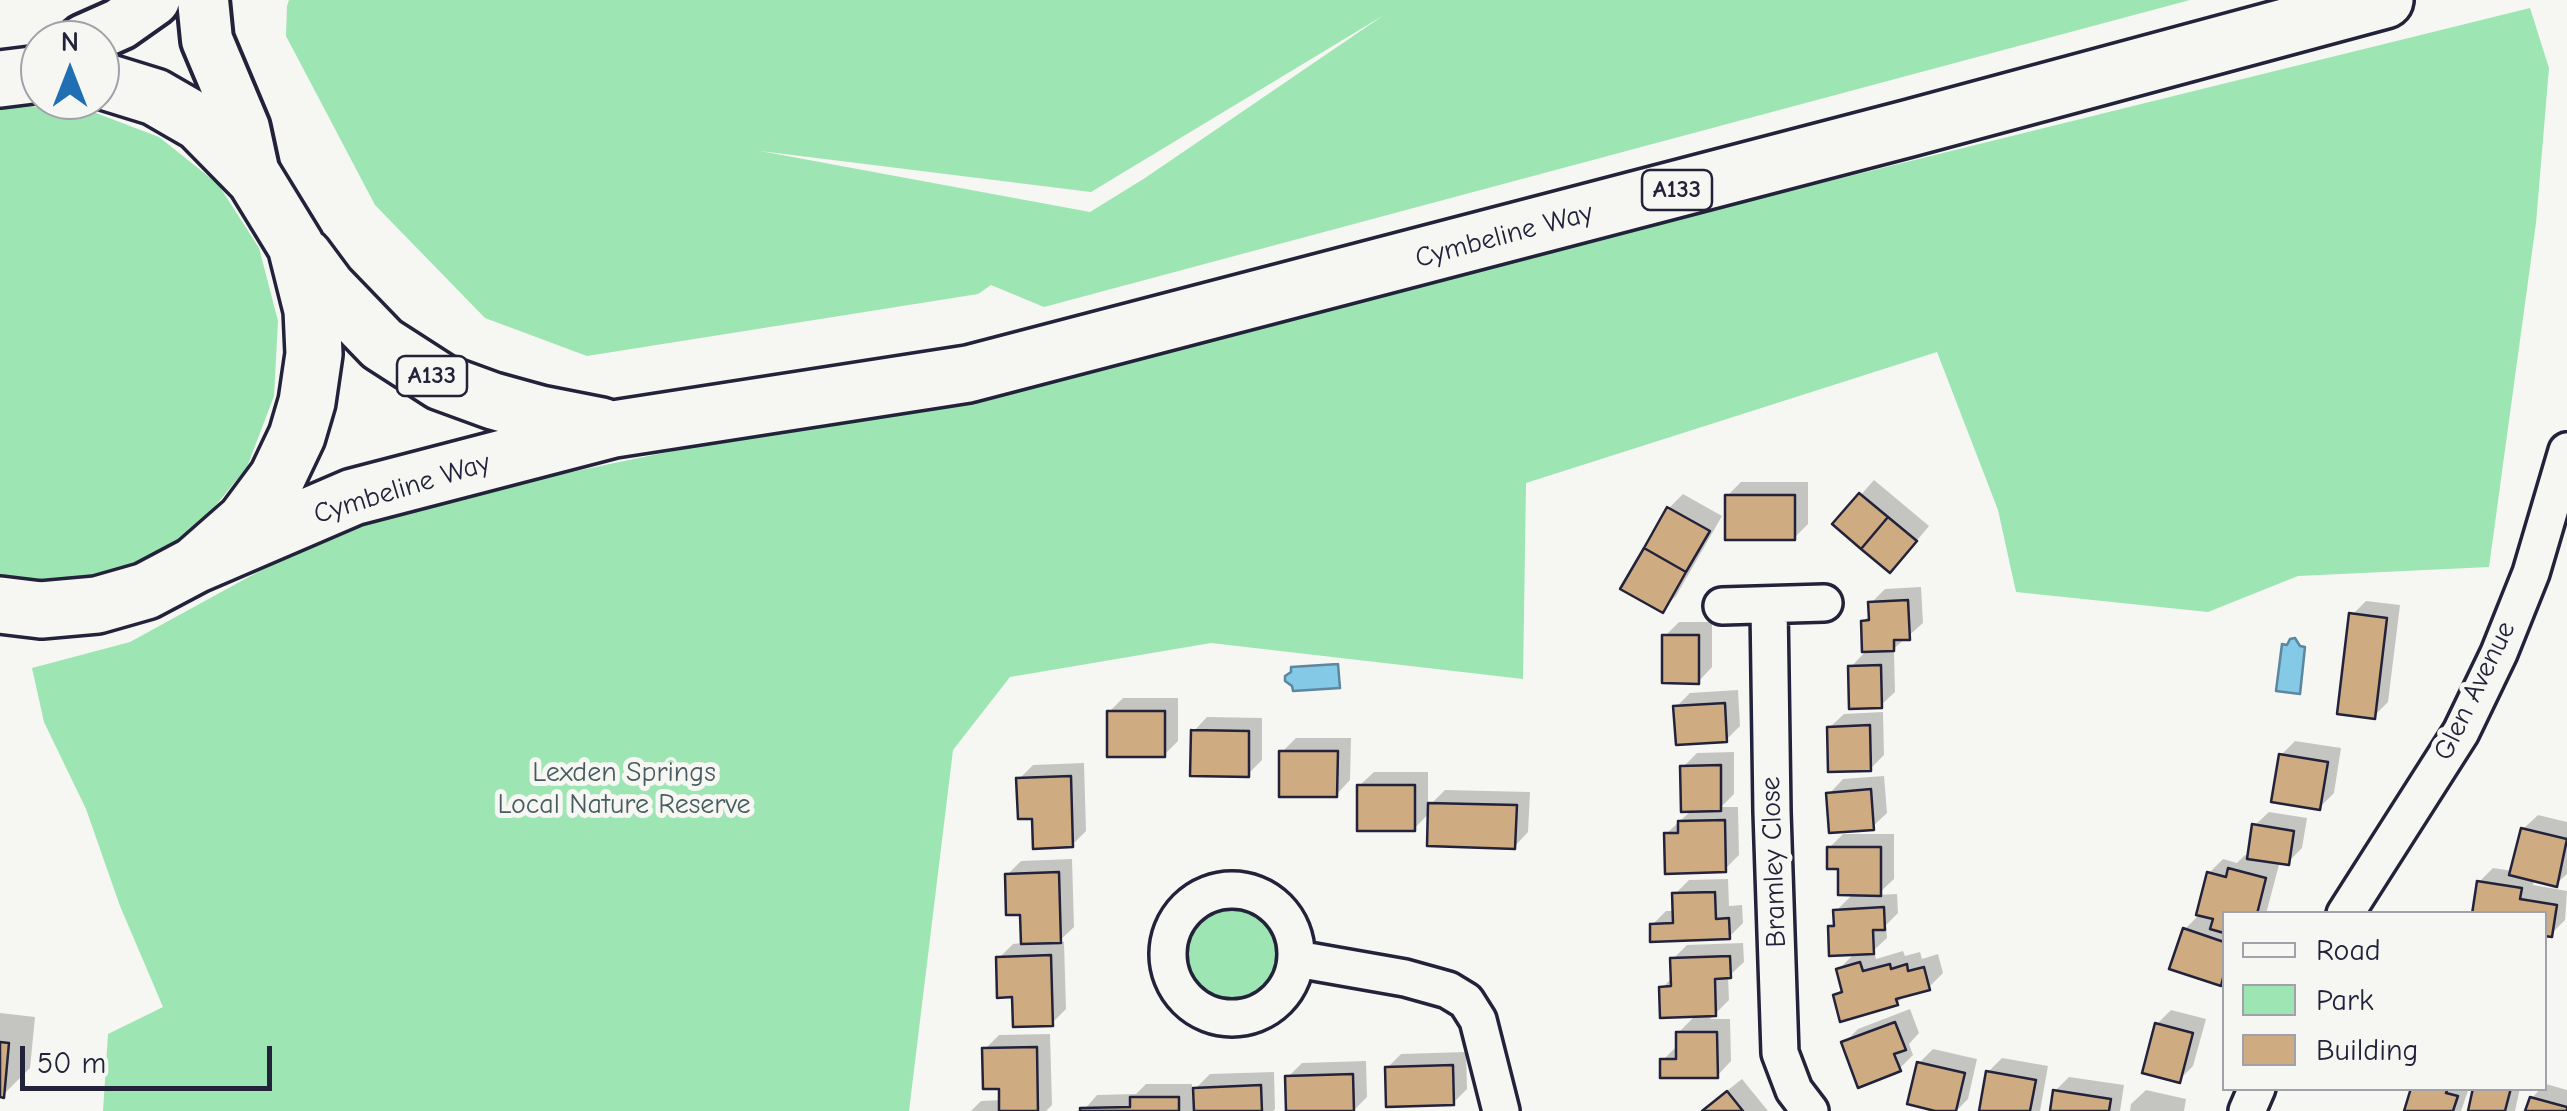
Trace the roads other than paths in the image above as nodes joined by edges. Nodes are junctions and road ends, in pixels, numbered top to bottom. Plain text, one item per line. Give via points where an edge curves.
1 (154, 0) edge
2 (204, 0) edge
3 (2385, 0) edge
4 (120, 24) edge
5 (120, 87) edge
6 (255, 179) junction
7 (296, 246) junction
8 (614, 429) junction
9 (2567, 451) edge
10 (195, 565) junction
11 (1824, 603) dead end
12 (1769, 605) junction
13 (1722, 606) dead end
14 (13, 608) edge
15 (2347, 911) edge
16 (1297, 960) dead end
17 (1500, 1111) edge
18 (1810, 1111) edge

1 - 4 street
2 - 6 street via 207,40 244,128
3 - 8 main road, Cymbeline Way / A133 via 968,374
5 - 6 main road via 200,122
6 - 7 main road
7 - 8 main road, Cymbeline Way / A133 via 382,344 441,382
7 - 10 main road via 312,310 314,354 297,436 245,521
8 - 10 main road, Cymbeline Way / A133 via 352,497
9 - 15 street, Glen Avenue via 2530,573 2484,684 2461,732
10 - 14 main road via 97,605
11 - 12 street
12 - 13 street
12 - 18 street, Bramley Close via 1780,1054
16 - 17 street via 1405,978 1466,1001 1478,1020

